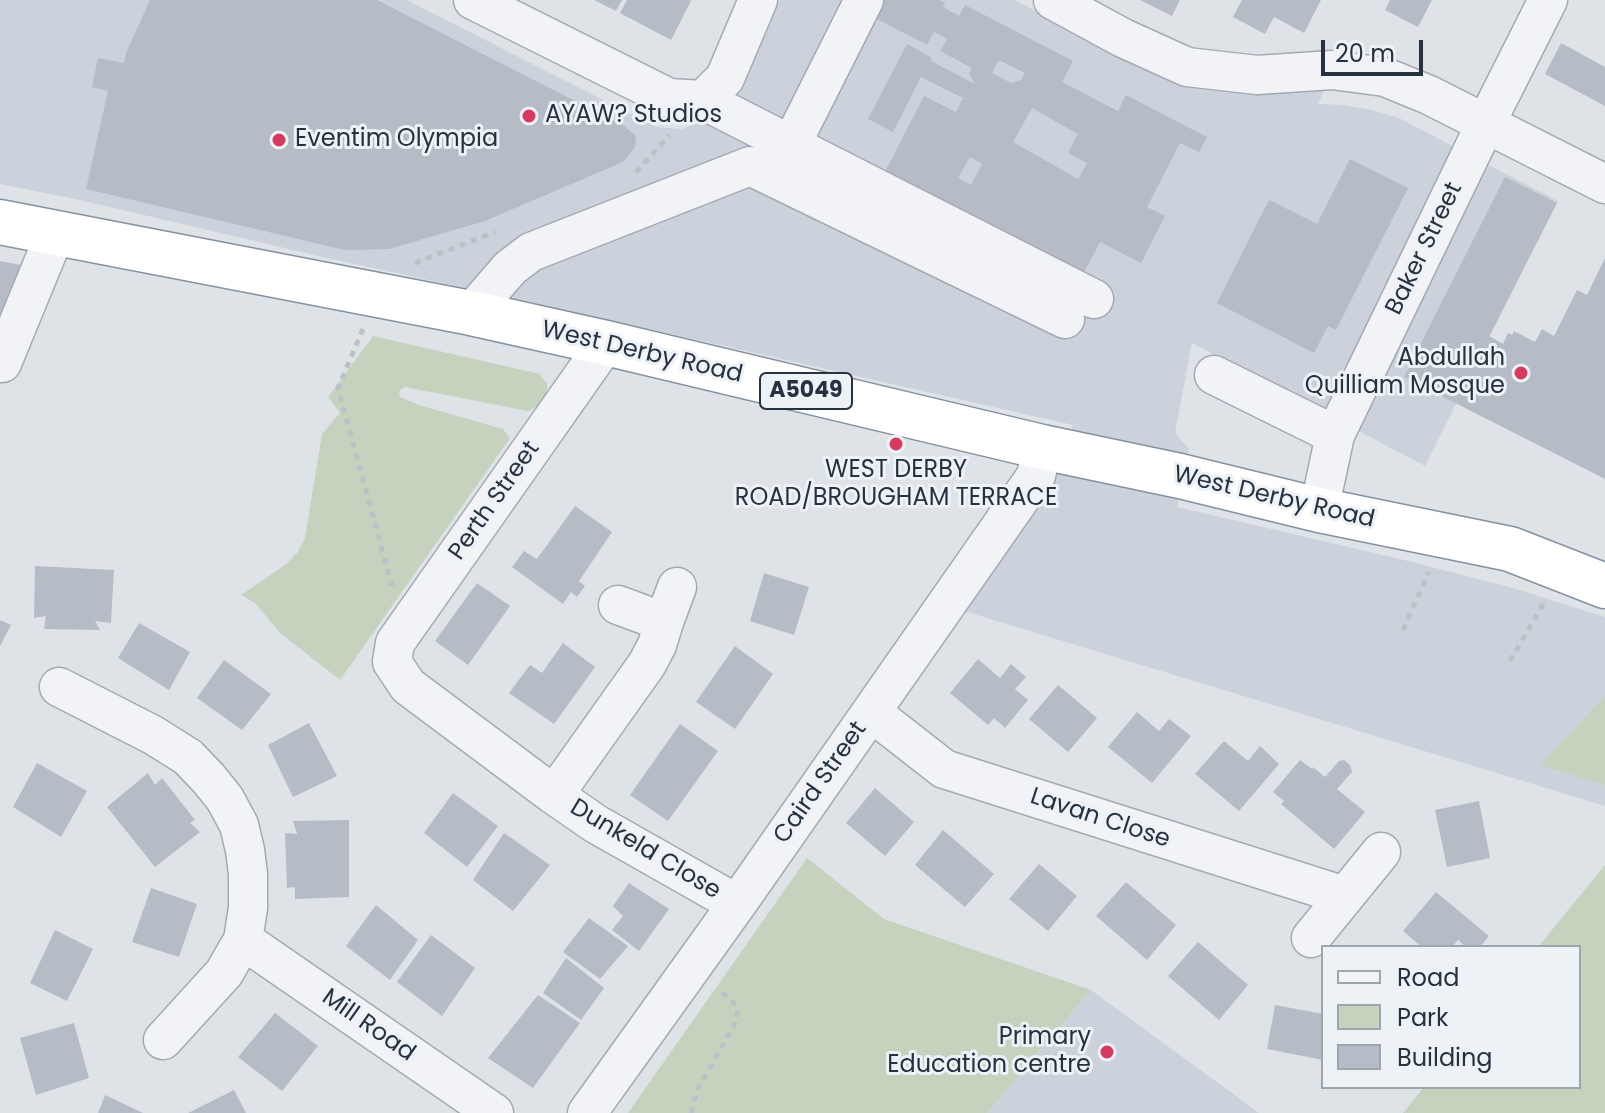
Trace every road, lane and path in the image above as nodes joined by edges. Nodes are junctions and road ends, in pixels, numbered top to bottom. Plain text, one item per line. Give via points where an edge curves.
1 (473, 0) edge
2 (758, 0) edge
3 (864, 0) edge
4 (1548, 0) edge
5 (1057, 1) edge
6 (686, 99) junction
7 (1485, 125) junction
8 (791, 145) junction
9 (1605, 184) edge
10 (0, 222) edge
11 (55, 234) junction
12 (377, 296) junction
13 (471, 313) junction
14 (606, 343) junction
15 (2, 363) edge
16 (1214, 375) dead end
17 (1335, 435) junction
18 (1042, 447) junction
19 (1319, 510) junction
20 (1446, 536) junction
21 (1563, 569) junction
22 (1605, 586) edge
23 (677, 587) dead end
24 (618, 605) dead end
25 (664, 622) junction
26 (1403, 630) dead end
27 (398, 646) junction
28 (1510, 661) dead end
29 (59, 687) dead end
30 (871, 712) junction
31 (554, 795) junction
32 (1381, 852) dead end
33 (1345, 896) junction
34 (737, 904) junction
35 (1311, 938) dead end
36 (243, 940) junction
37 (691, 968) junction
38 (163, 1040) dead end
39 (494, 1113) edge
40 (587, 1113) edge
41 (691, 1113) edge

1 - 6 street
2 - 6 street via 725,78
3 - 8 street
4 - 7 street, Baker Street
5 - 7 street via 1187,67 1257,75 1332,70 1385,77
6 - 8 street
7 - 9 street
7 - 17 street, Baker Street
8 - 13 street via 1079,309 750,166 531,252
10 - 11 highway, West Derby Road / A5049
11 - 12 highway, West Derby Road / A5049
11 - 15 street
12 - 13 highway, West Derby Road / A5049
12 - 27 path via 338,388
13 - 14 highway, West Derby Road / A5049
14 - 18 highway, West Derby Road / A5049
14 - 27 street, Perth Street
16 - 17 street
17 - 19 street, Baker Street
18 - 19 highway, West Derby Road / A5049
18 - 30 street, Caird Street via 1036,476
19 - 20 highway, West Derby Road / A5049
20 - 21 highway, West Derby Road / A5049 via 1510,549
20 - 26 path
21 - 22 highway, West Derby Road / A5049
21 - 28 path
23 - 25 street, Dunkeld Close
24 - 25 street
25 - 31 street, Dunkeld Close via 647,664
27 - 31 street, Dunkeld Close via 408,686
29 - 36 street via 188,757 225,799 239,825 247,862
30 - 33 street, Lavan Close via 944,769
30 - 34 street, Caird Street
31 - 34 street, Dunkeld Close
32 - 33 street
33 - 35 street
34 - 37 street, Caird Street
36 - 38 street via 224,973
36 - 39 street, Mill Road
37 - 40 street, Caird Street
37 - 41 path via 737,1006 737,1020 697,1090

